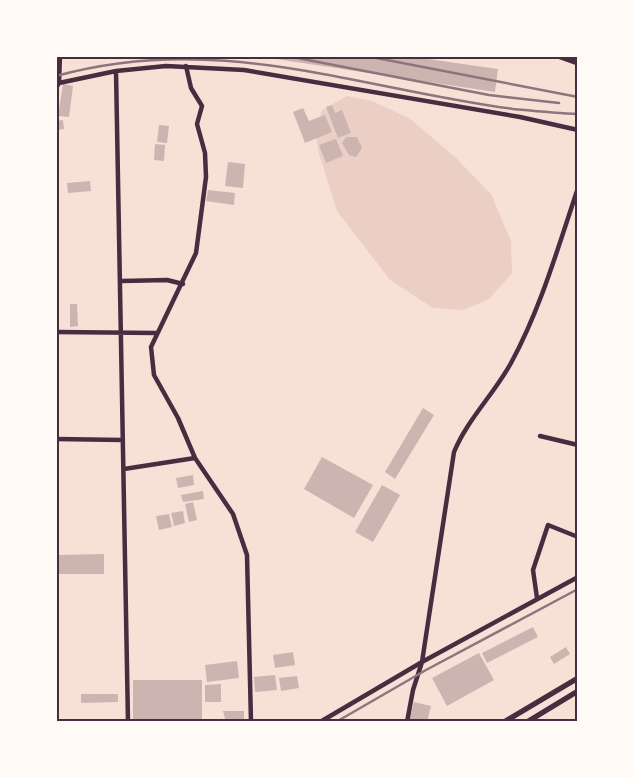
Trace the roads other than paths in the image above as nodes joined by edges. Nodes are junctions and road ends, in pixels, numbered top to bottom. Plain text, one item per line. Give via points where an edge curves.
1 (60, 56) edge
2 (558, 56) edge
3 (578, 63) edge
4 (186, 66) junction
5 (116, 71) junction
6 (59, 83) junction
7 (56, 88) edge
8 (578, 130) edge
9 (578, 188) edge
10 (122, 281) junction
11 (183, 284) junction
12 (56, 332) edge
13 (120, 332) junction
14 (157, 333) junction
15 (540, 436) dead end
16 (56, 439) edge
17 (123, 440) junction
18 (578, 445) edge
19 (195, 458) junction
20 (124, 469) junction
21 (578, 537) edge
22 (578, 577) edge
23 (536, 598) junction
24 (422, 662) junction
25 (578, 678) edge
26 (578, 692) edge
27 (128, 722) edge
28 (251, 722) edge
29 (320, 722) edge
30 (407, 722) edge
31 (504, 722) edge
32 (527, 722) edge

1 - 6 street
2 - 3 main road
4 - 5 street
4 - 8 street via 244,70 520,117
4 - 11 street via 191,88 202,106 197,124 205,153 206,177 196,253
5 - 6 street
5 - 10 street
6 - 7 street
9 - 24 street via 525,336 491,396 459,438 454,452
10 - 11 street via 167,280
10 - 13 street
11 - 14 street
12 - 13 street
13 - 14 street
13 - 17 street
14 - 19 street via 151,347 154,375 181,424
15 - 18 street
16 - 17 street
17 - 20 street
19 - 20 street
19 - 28 street via 233,514 248,555
20 - 27 street
21 - 23 street via 548,525 533,570
22 - 23 street
23 - 24 street
24 - 29 street
24 - 30 street
25 - 31 main road
26 - 32 main road

